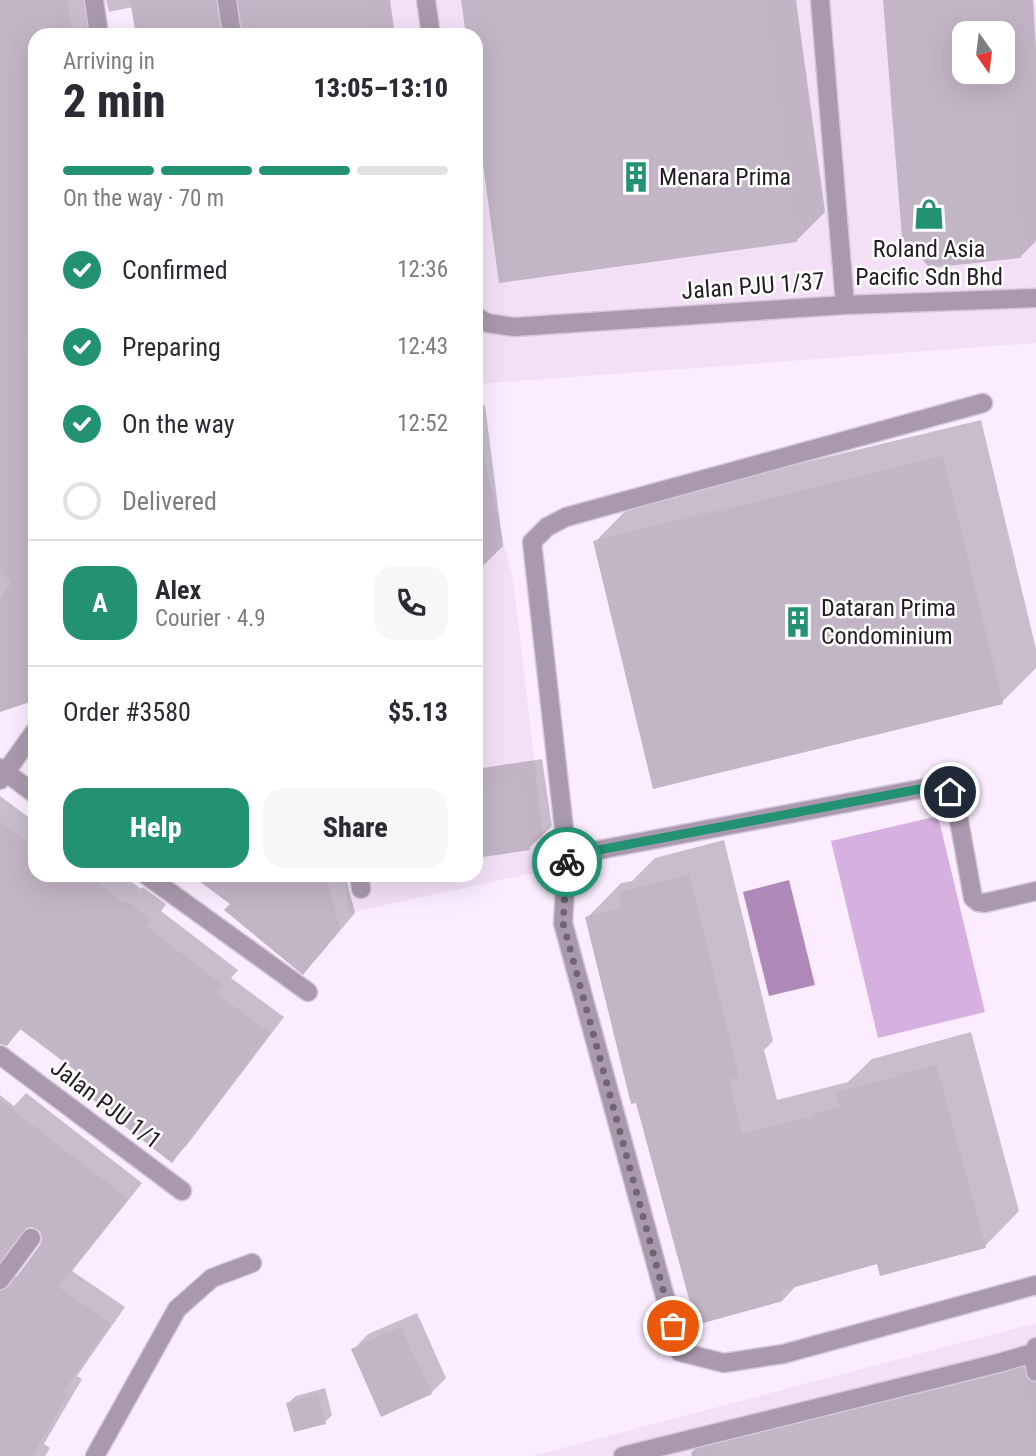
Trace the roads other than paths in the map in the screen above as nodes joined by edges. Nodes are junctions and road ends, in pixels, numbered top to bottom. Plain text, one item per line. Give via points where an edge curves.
1 (94, 0) edge
2 (227, 0) edge
3 (426, 0) edge
4 (820, 0) edge
5 (98, 28) edge
6 (231, 28) edge
7 (430, 28) edge
8 (1036, 298) edge
9 (845, 305) junction
10 (483, 321) edge
11 (983, 403) dead end
12 (28, 740) edge
13 (2, 774) edge
14 (28, 790) edge
15 (567, 856) junction
16 (156, 882) edge
17 (1036, 891) edge
18 (308, 992) dead end
19 (0, 1055) edge
20 (182, 1191) dead end
21 (31, 1238) dead end
22 (252, 1263) dead end
23 (0, 1280) edge
24 (1036, 1285) edge
25 (1034, 1350) edge
26 (1036, 1372) edge
27 (94, 1456) edge
28 (623, 1456) edge

1 - 5 street
2 - 6 street
3 - 7 street
4 - 9 street
8 - 9 street, Jalan PJU 1/37
9 - 10 street, Jalan PJU 1/37 via 514,327
11 - 15 street via 566,517 539,534 532,542
12 - 13 street
13 - 14 street
15 - 17 street via 936,786 950,792 956,804 973,898 985,903
15 - 24 street via 563,923 680,1352 724,1363 783,1354
16 - 18 street
19 - 20 street, Jalan PJU 1/1
21 - 23 street
22 - 27 street via 212,1278 177,1310
25 - 26 street
25 - 28 street

